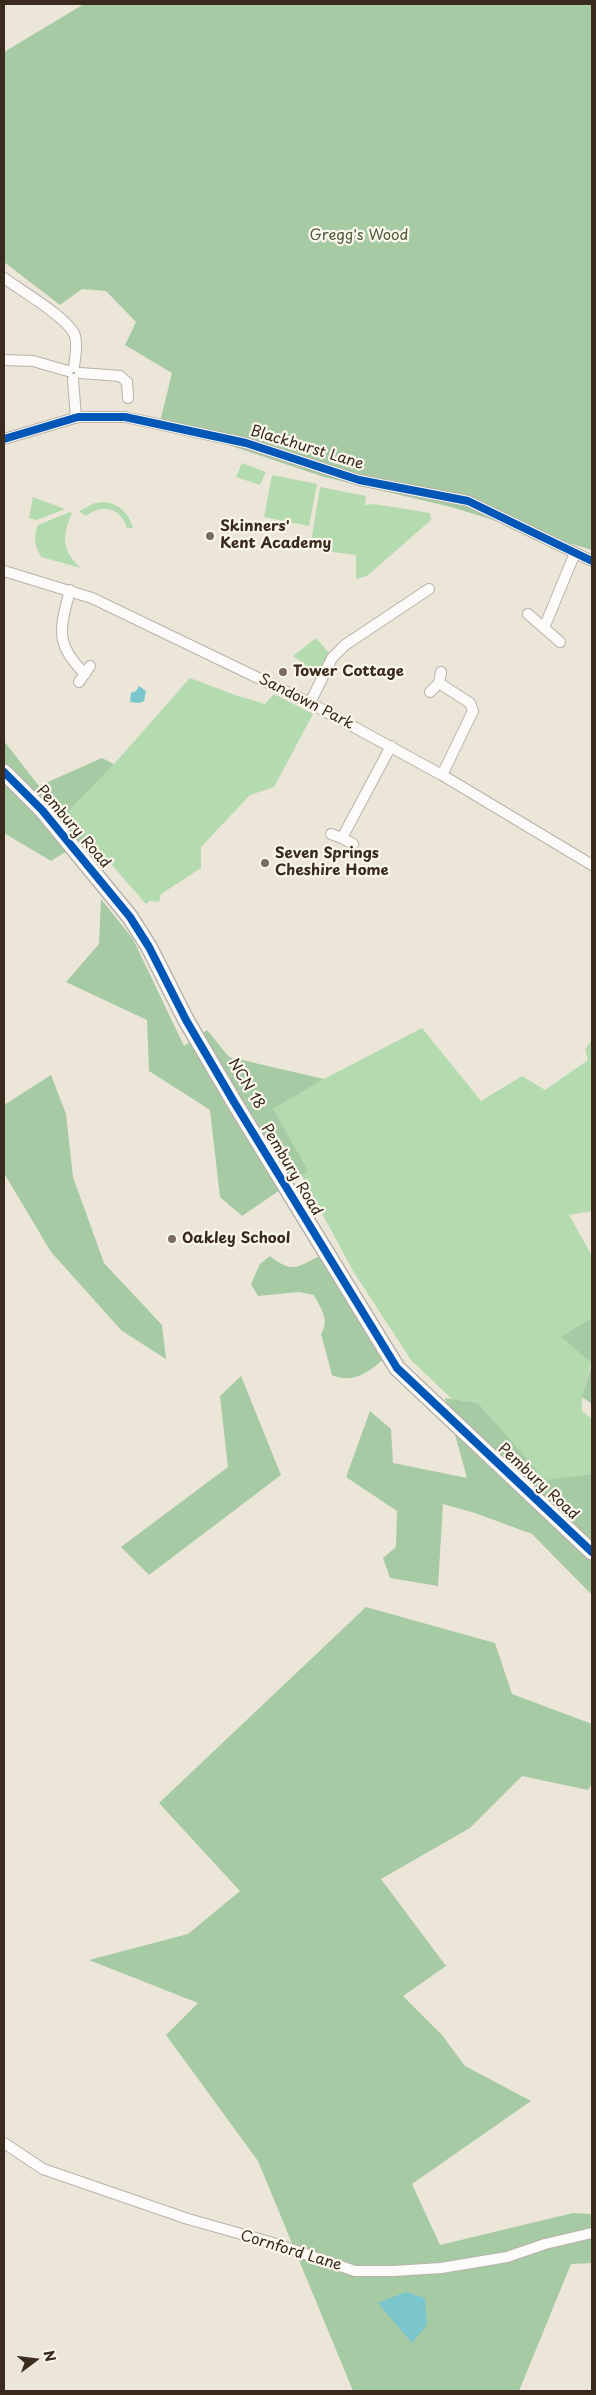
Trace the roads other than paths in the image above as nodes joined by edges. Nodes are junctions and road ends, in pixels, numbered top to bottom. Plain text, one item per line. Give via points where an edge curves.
1 (4, 278) edge
2 (4, 360) edge
3 (74, 373) junction
4 (128, 398) dead end
5 (76, 418) junction
6 (4, 439) edge
7 (575, 553) junction
8 (592, 561) edge
9 (4, 571) edge
10 (429, 589) dead end
11 (70, 590) junction
12 (528, 614) dead end
13 (544, 628) junction
14 (560, 642) dead end
15 (441, 672) dead end
16 (85, 674) dead end
17 (439, 683) junction
18 (430, 692) dead end
19 (310, 703) junction
20 (391, 746) junction
21 (4, 772) edge
22 (442, 775) junction
23 (331, 834) dead end
24 (342, 838) junction
25 (354, 844) dead end
26 (592, 865) edge
27 (592, 1552) edge
28 (4, 2143) edge
29 (592, 2233) edge

1 - 3 street via 66,322 75,335 77,347
2 - 3 street via 33,361
3 - 4 street via 120,376 127,382
3 - 5 street
5 - 6 street, Blackhurst Lane
5 - 7 street, Blackhurst Lane via 135,419 246,443 359,480 468,501
7 - 8 street, Blackhurst Lane
7 - 13 street
9 - 11 street, Sandown Park
10 - 19 street via 345,645 332,658
11 - 16 street via 61,626 62,638 72,662
11 - 19 street, Sandown Park
12 - 13 street
13 - 14 street
15 - 17 street
17 - 18 street
17 - 22 street via 470,703 473,710
19 - 20 street, Sandown Park
20 - 22 street, Sandown Park
20 - 24 street
21 - 27 main road, Pembury Road via 42,810 130,917 234,1102 398,1368
22 - 26 street, Sandown Park
23 - 24 street
24 - 25 street
28 - 29 street, Cornford Lane via 43,2169 188,2220 273,2243 355,2271 441,2268 506,2257

